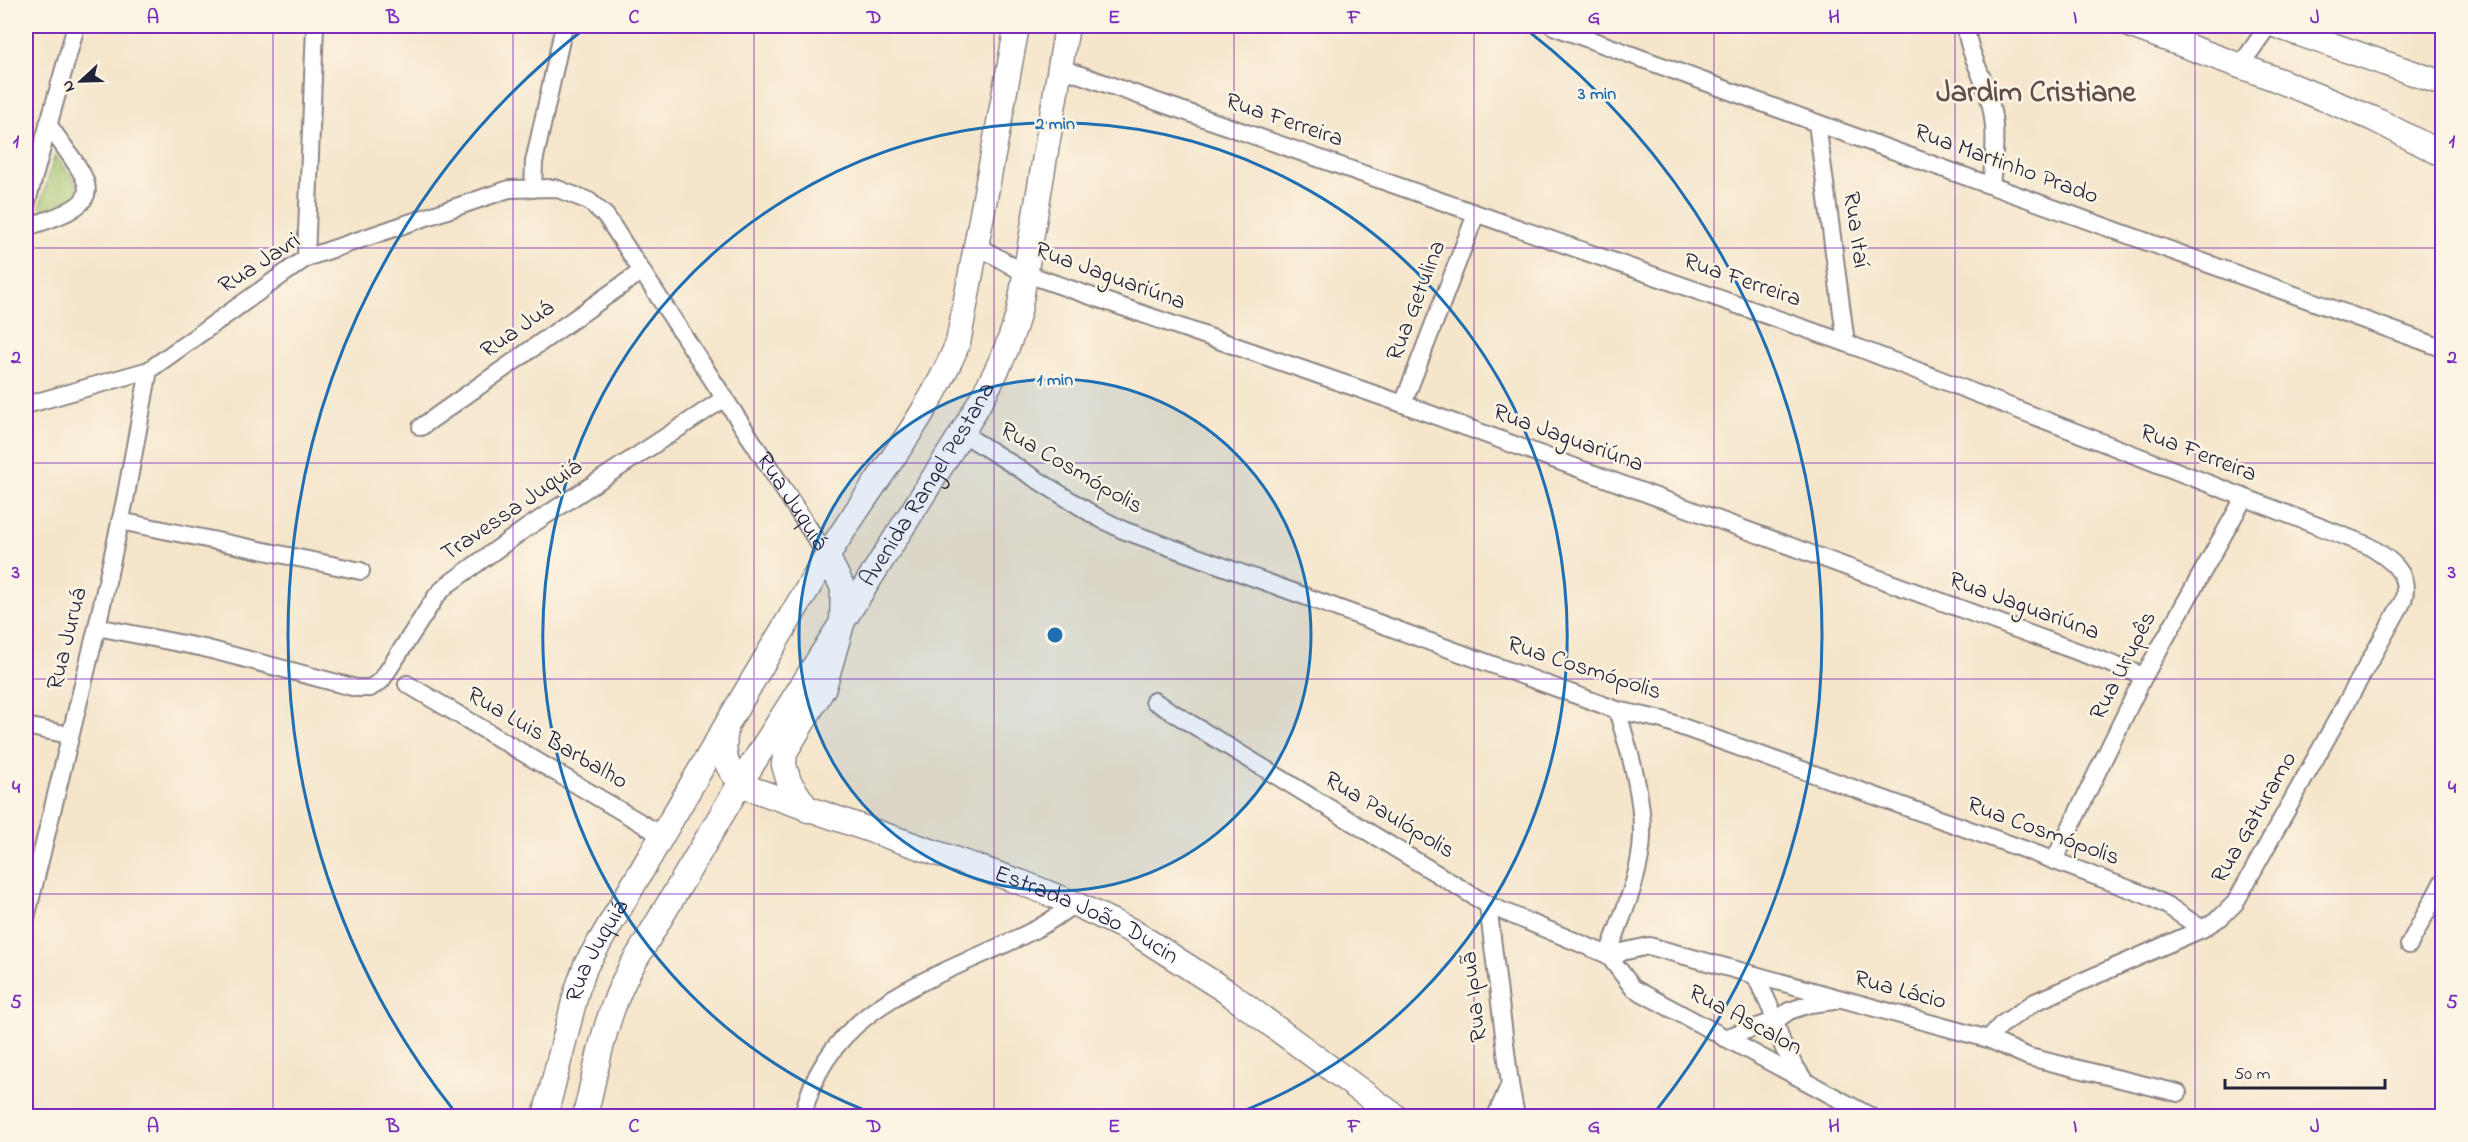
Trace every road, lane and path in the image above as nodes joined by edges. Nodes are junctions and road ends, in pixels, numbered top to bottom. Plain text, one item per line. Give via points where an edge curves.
1 (76, 26) edge
2 (315, 26) edge
3 (564, 26) edge
4 (1017, 26) edge
5 (1067, 26) edge
6 (1553, 26) edge
7 (1966, 26) edge
8 (2132, 26) edge
9 (2268, 26) edge
10 (2277, 26) edge
11 (2240, 66) junction
12 (1058, 67) junction
13 (2442, 83) edge
14 (1817, 123) junction
15 (48, 124) junction
16 (2442, 154) edge
17 (1992, 185) junction
18 (533, 189) junction
19 (26, 205) edge
20 (1476, 214) junction
21 (26, 226) edge
22 (978, 246) junction
23 (306, 258) junction
24 (642, 272) junction
25 (1024, 273) junction
26 (1846, 343) junction
27 (2442, 348) edge
28 (148, 370) junction
29 (725, 398) junction
30 (1403, 404) junction
31 (26, 405) edge
32 (421, 427) dead end
33 (962, 433) junction
34 (2244, 498) junction
35 (120, 521) junction
36 (827, 555) junction
37 (2398, 569) joint
38 (362, 571) dead end
39 (842, 624) junction
40 (97, 627) junction
41 (2144, 676) junction
42 (406, 684) dead end
43 (1154, 700) dead end
44 (1617, 710) junction
45 (727, 724) junction
46 (26, 726) edge
47 (69, 735) junction
48 (741, 782) junction
49 (808, 810) junction
50 (663, 836) junction
51 (2054, 861) junction
52 (2442, 883) edge
53 (1075, 904) junction
54 (1488, 905) junction
55 (26, 918) edge
56 (2202, 929) junction
57 (2409, 945) dead end
58 (1608, 955) junction
59 (1755, 975) junction
60 (1844, 1000) junction
61 (1775, 1022) junction
62 (1724, 1038) junction
63 (1988, 1040) junction
64 (1804, 1081) junction
65 (1510, 1084) junction
66 (2178, 1093) dead end
67 (545, 1116) edge
68 (585, 1116) edge
69 (803, 1116) edge
70 (1395, 1116) edge
71 (1496, 1116) edge
72 (1516, 1116) edge
73 (1870, 1116) edge

1 - 15 street
2 - 23 street
3 - 18 street via 534,162
4 - 22 main road, Avenida Rangel Pestana
5 - 12 main road, Avenida Rangel Pestana
6 - 14 street, Rua Martinho Prado
7 - 17 street via 1967,42 1990,104 1995,152
8 - 11 main road
9 - 11 street
10 - 13 main road
11 - 16 main road via 2374,119
12 - 20 street, Rua Ferreira
12 - 25 main road, Avenida Rangel Pestana
14 - 17 street, Rua Martinho Prado
14 - 26 street, Rua Itaí
15 - 19 street
15 - 21 street via 83,175 88,193 72,210
17 - 27 street, Rua Martinho Prado
18 - 23 street, Rua Javri via 509,189
18 - 24 street, Rua Juquiá via 555,188 589,201 606,216
20 - 26 street, Rua Ferreira
20 - 30 street, Rua Getulina
22 - 25 street, Rua Jaguariúna
22 - 36 main road, Avenida Rangel Pestana via 958,344 946,374
23 - 28 street, Rua Javri
24 - 29 street, Rua Juquiá
24 - 32 street, Rua Juá
25 - 30 street, Rua Jaguariúna
25 - 33 main road, Avenida Rangel Pestana via 1013,334 993,381
26 - 34 street, Rua Ferreira
28 - 31 street, Rua Javri
28 - 35 street, Rua Juruá
29 - 36 street, Rua Juquiá
29 - 40 street, Travessa Juquiá via 447,585 381,681 370,688 356,688 204,648
30 - 41 street, Rua Jaguariúna
33 - 39 main road, Avenida Rangel Pestana
33 - 44 street, Rua Cosmópolis via 1123,530
34 - 37 street, Rua Ferreira via 2367,545
34 - 41 street, Rua Urupês
35 - 38 street
35 - 40 street, Rua Juruá
36 - 39 main road via 843,588
36 - 45 main road, Rua Juquiá
37 - 56 street, Rua Gaturamo via 2407,590 2403,602 2247,885 2221,917
39 - 48 main road, Rua Juquiá
39 - 49 main road via 824,687 785,752 789,782
40 - 47 street, Rua Juruá
41 - 51 street, Rua Urupês
42 - 50 street, Rua Luis Barbalho
43 - 54 street, Rua Paulópolis
44 - 51 street, Rua Cosmópolis via 1663,720
44 - 58 street via 1640,801 1642,837 1637,868
45 - 48 main road via 723,754
45 - 50 main road, Rua Juquiá
46 - 47 street
47 - 55 street, Rua Juruá
48 - 49 main road, Estrada João Ducin via 765,796
48 - 68 main road, Rua Juquiá via 618,992
49 - 53 main road, Estrada João Ducin
50 - 67 main road, Rua Juquiá via 586,965
51 - 56 street, Rua Cosmópolis via 2148,896
52 - 57 street
53 - 69 street via 1037,929 871,1011 845,1035 822,1066
53 - 70 main road, Estrada João Ducin via 1132,931 1201,973
54 - 58 street, Rua Paulópolis
54 - 65 street, Rua Ipuã
56 - 63 street, Rua Gaturamo via 2035,1002 2015,1014
58 - 59 street, Rua Lácio via 1649,946
58 - 62 street, Rua Ascalon via 1633,988
59 - 60 street, Rua Lácio
59 - 61 street
60 - 61 street via 1810,1004 1789,1011
60 - 63 street, Rua Lácio
61 - 62 street
61 - 64 street via 1784,1049
62 - 64 street, Rua Ascalon
63 - 66 street, Rua Lácio via 2029,1057
64 - 73 street, Rua Ascalon
65 - 71 street
65 - 72 street, Rua Ipuã

